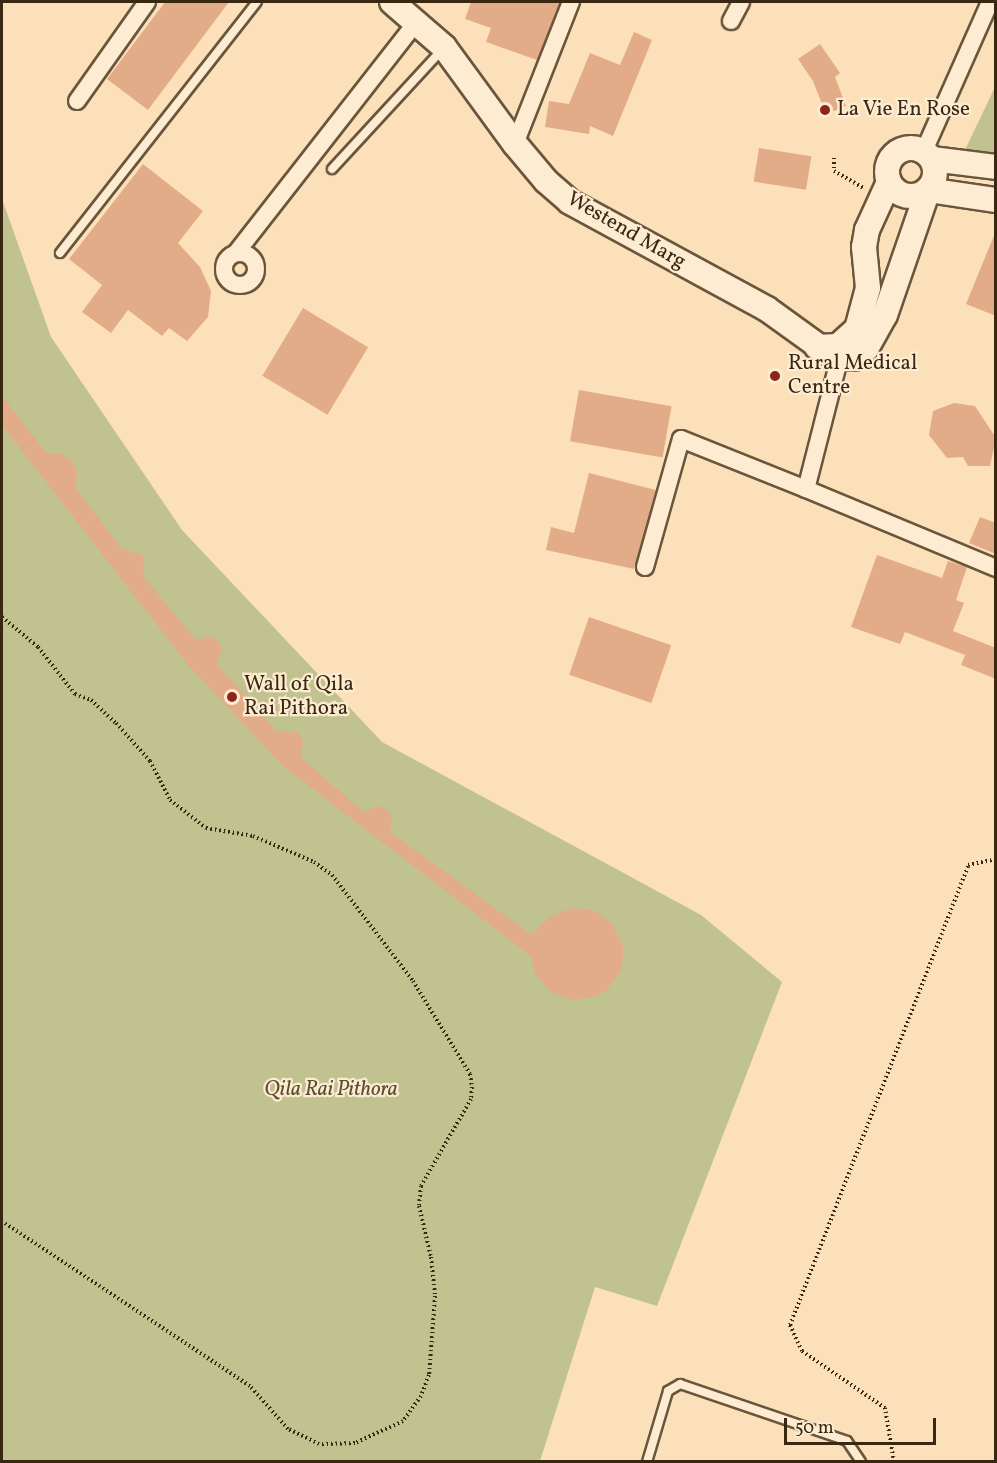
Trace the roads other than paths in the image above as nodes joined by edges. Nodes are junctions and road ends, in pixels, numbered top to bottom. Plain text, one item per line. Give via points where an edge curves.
1 (147, 2) edge
2 (257, 2) edge
3 (392, 2) edge
4 (571, 2) edge
5 (741, 2) edge
6 (990, 2) edge
7 (731, 21) dead end
8 (416, 23) junction
9 (444, 47) junction
10 (77, 101) dead end
11 (515, 144) junction
12 (928, 155) junction
13 (996, 167) edge
14 (332, 169) dead end
15 (885, 190) junction
16 (928, 190) junction
17 (996, 201) edge
18 (60, 253) dead end
19 (236, 253) dead end
20 (817, 347) junction
21 (839, 360) junction
22 (806, 489) junction
23 (645, 567) dead end
24 (996, 568) edge
25 (647, 1461) edge
26 (861, 1461) edge

1 - 10 street
2 - 18 lane
3 - 8 street, Westend Marg
4 - 11 street
5 - 7 street
6 - 12 street
8 - 9 street, Westend Marg
8 - 19 street
9 - 11 street, Westend Marg
9 - 14 lane
11 - 20 street, Westend Marg via 570,202 767,309
12 - 13 street
12 - 15 street via 912,148 895,153 887,170
12 - 16 street via 935,176
15 - 16 street via 909,197
15 - 20 street via 867,230 864,248 868,288 857,329 838,346
16 - 17 street
16 - 21 street via 885,315 860,355
20 - 21 street, Westend Marg
21 - 22 street
22 - 23 street via 681,439
22 - 24 street
25 - 26 lane via 669,1391 680,1384 847,1441

